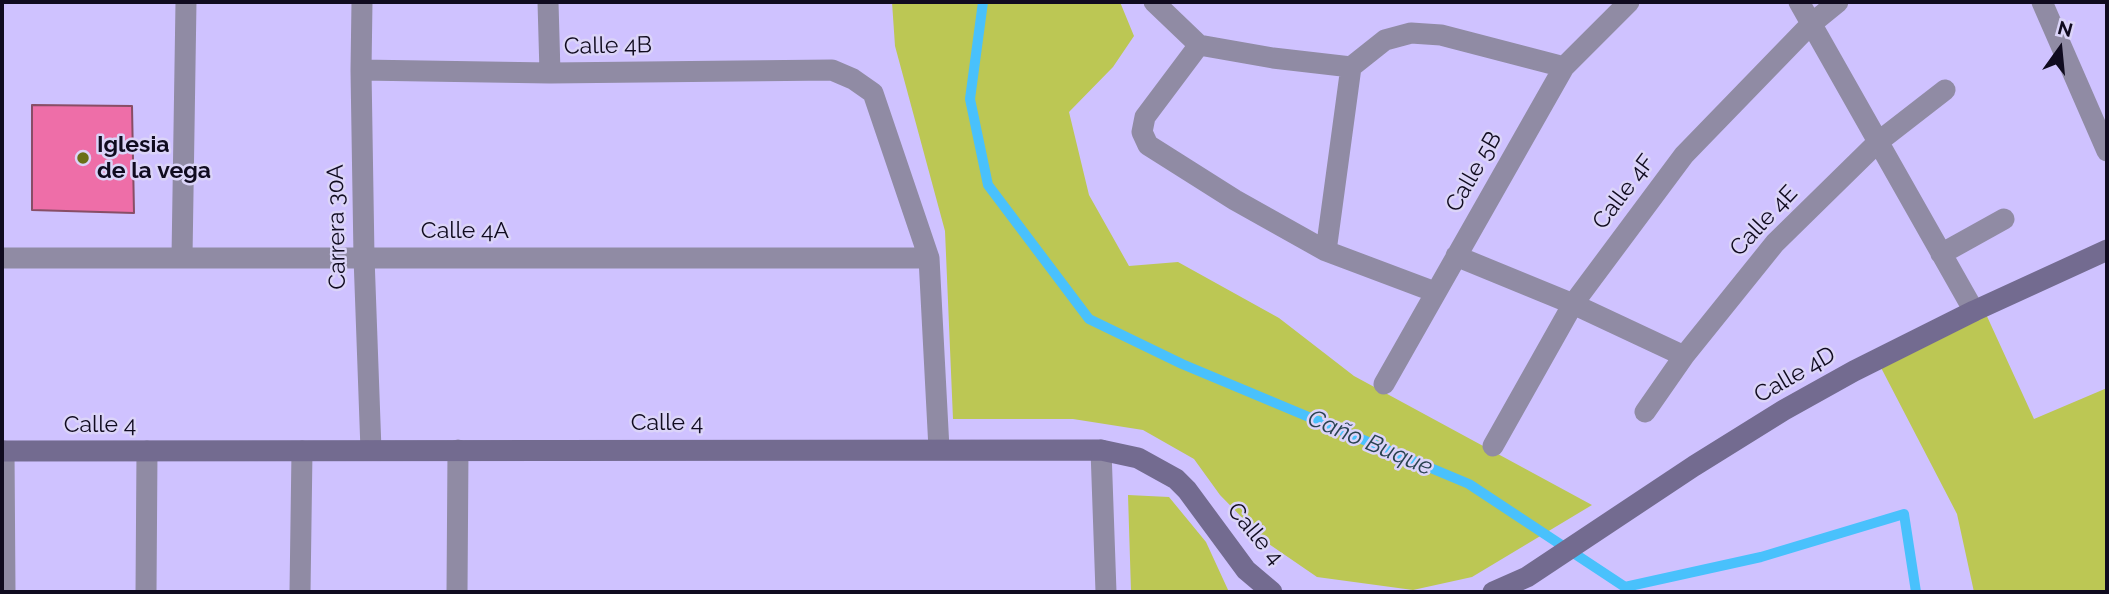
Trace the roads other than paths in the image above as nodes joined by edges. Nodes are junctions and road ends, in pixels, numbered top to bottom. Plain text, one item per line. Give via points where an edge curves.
1 (187, 2) edge
2 (362, 2) edge
3 (548, 2) edge
4 (1154, 2) edge
5 (1629, 2) edge
6 (1799, 2) edge
7 (1838, 2) edge
8 (2042, 2) edge
9 (1811, 24) junction
10 (1199, 45) junction
11 (1351, 67) junction
12 (1564, 67) junction
13 (361, 70) junction
14 (550, 73) junction
15 (1945, 89) dead end
16 (1878, 142) junction
17 (2107, 151) edge
18 (2004, 219) dead end
19 (2107, 250) edge
20 (1326, 251) junction
21 (1941, 254) junction
22 (1456, 256) junction
23 (181, 257) junction
24 (364, 257) junction
25 (2, 258) edge
26 (929, 258) junction
27 (1435, 292) junction
28 (1573, 304) junction
29 (1974, 311) junction
30 (1684, 356) junction
31 (1384, 384) dead end
32 (1645, 412) dead end
33 (1493, 446) dead end
34 (939, 449) junction
35 (371, 450) junction
36 (458, 450) junction
37 (1101, 450) junction
38 (3, 451) edge
39 (147, 451) junction
40 (302, 451) junction
41 (1534, 578) edge
42 (5, 592) edge
43 (146, 592) edge
44 (300, 592) edge
45 (457, 592) edge
46 (1106, 592) edge
47 (1272, 592) edge
48 (1493, 592) edge

1 - 23 street
2 - 13 street, Carrera 30A
3 - 14 street
4 - 10 street
5 - 12 street, Calle 5B
6 - 9 street
7 - 9 street, Calle 4F
8 - 17 street
9 - 16 street
9 - 28 street, Calle 4F via 1684,155
10 - 11 street
10 - 20 street via 1145,117 1142,132 1148,145
11 - 12 street via 1385,40 1411,33 1441,35
11 - 20 street
12 - 22 street, Calle 5B
13 - 14 street, Calle 4B
13 - 24 street, Carrera 30A
14 - 26 street, Calle 4B via 832,71 853,79 873,93
15 - 16 street, Calle 4E
16 - 21 street
16 - 30 street, Calle 4E via 1775,243
18 - 21 street
19 - 29 street, Calle 4D
20 - 27 street
21 - 29 street
22 - 27 street, Calle 5B
22 - 28 street
23 - 24 street, Calle 4A
23 - 25 street, Calle 4A
24 - 26 street, Calle 4A
24 - 35 street, Carrera 30A
26 - 34 street
27 - 31 street, Calle 5B
28 - 30 street
28 - 33 street, Calle 4F
29 - 41 street, Calle 4D via 1784,410 1602,526
30 - 32 street, Calle 4E
34 - 36 street, Calle 4
34 - 37 street, Calle 4
35 - 36 street, Calle 4
35 - 40 street, Calle 4
36 - 45 street
37 - 46 street
37 - 47 street, Calle 4 via 1138,458 1176,479 1246,570
38 - 39 street, Calle 4
38 - 42 street
39 - 40 street, Calle 4
39 - 43 street
40 - 44 street
41 - 48 street, Calle 4D

